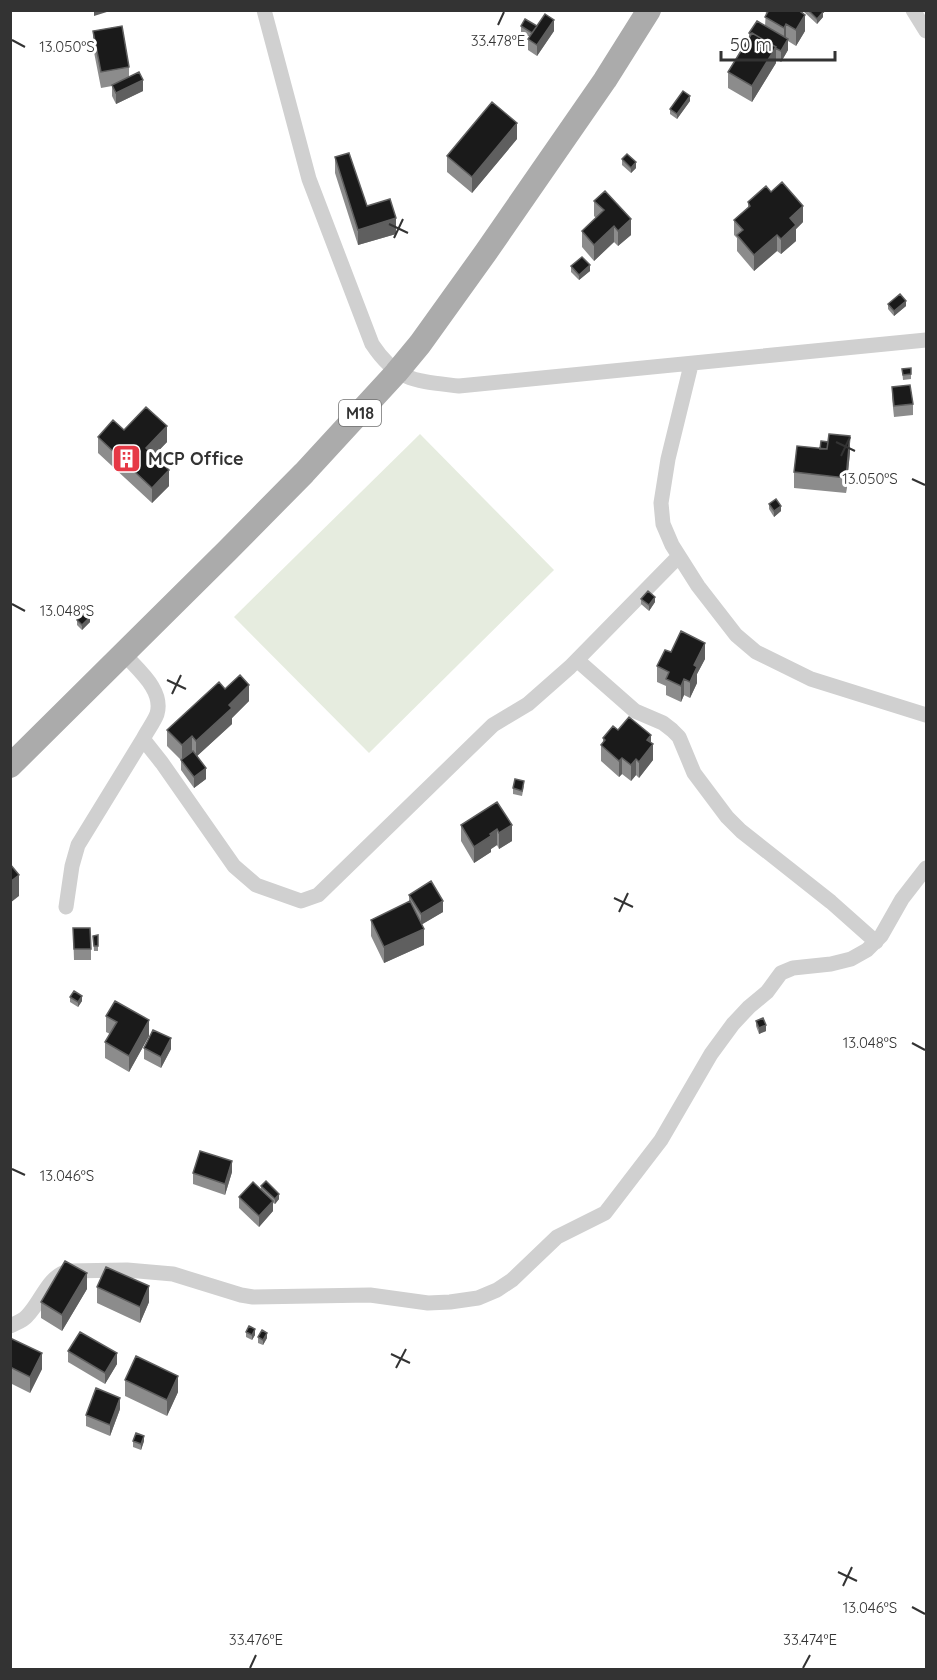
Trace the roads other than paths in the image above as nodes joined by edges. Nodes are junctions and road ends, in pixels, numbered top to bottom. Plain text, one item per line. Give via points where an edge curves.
1 (264, 10) edge
2 (649, 10) edge
3 (913, 10) edge
4 (927, 31) edge
5 (927, 340) edge
6 (691, 365) junction
7 (396, 373) junction
8 (679, 556) junction
9 (124, 654) junction
10 (577, 660) junction
11 (927, 715) edge
12 (143, 739) junction
13 (10, 766) edge
14 (927, 868) edge
15 (66, 907) dead end
16 (876, 942) junction
17 (10, 1326) edge

1 - 7 street via 309,179 372,344
2 - 7 main road, M18 via 605,80
3 - 4 street
5 - 6 street
6 - 7 street via 459,386
6 - 8 street via 660,503 663,524
7 - 9 main road, M18 via 304,473
8 - 10 street
8 - 11 street via 726,623 756,652 811,679
9 - 12 street via 154,687 158,700 157,713
9 - 13 main road, M18
10 - 12 street via 528,704 493,725 318,895 302,901 256,885 234,866
10 - 16 street via 635,711 672,730 679,737 694,773 734,824
12 - 15 street via 78,845
14 - 16 street
16 - 17 street via 851,959 784,971 733,1024 661,1140 604,1213 557,1237 512,1280 478,1298 439,1302 370,1295 253,1297 173,1274 68,1270 52,1279 26,1318

